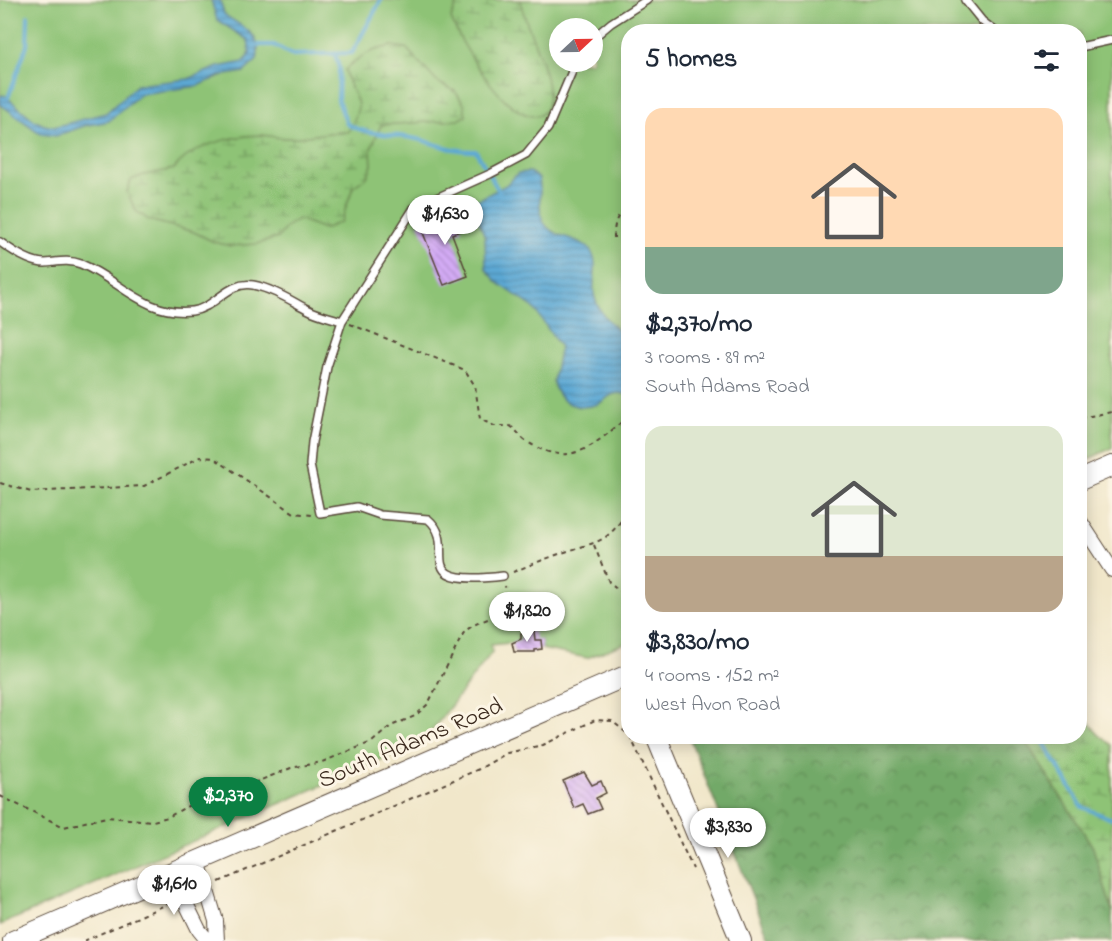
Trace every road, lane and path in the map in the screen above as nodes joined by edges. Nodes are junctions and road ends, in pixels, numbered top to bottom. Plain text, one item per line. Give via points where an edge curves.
1 (647, 0) edge
2 (965, 0) edge
3 (986, 24) edge
4 (603, 30) edge
5 (1112, 40) edge
6 (1087, 45) edge
7 (572, 72) edge
8 (621, 214) edge
9 (614, 238) dead end
10 (0, 242) edge
11 (342, 321) junction
12 (1112, 412) edge
13 (1087, 417) edge
14 (621, 423) edge
15 (1112, 466) edge
16 (1087, 477) edge
17 (0, 483) edge
18 (320, 513) junction
19 (621, 520) edge
20 (1087, 531) edge
21 (594, 545) junction
22 (1112, 570) edge
23 (503, 576) junction
24 (621, 591) edge
25 (621, 678) edge
26 (621, 728) edge
27 (633, 744) edge
28 (659, 744) edge
29 (0, 796) edge
30 (198, 861) junction
31 (693, 870) dead end
32 (171, 873) junction
33 (208, 887) junction
34 (183, 898) junction
35 (13, 941) edge
36 (84, 941) edge
37 (208, 941) edge
38 (217, 941) edge
39 (741, 941) edge

1 - 4 lane
2 - 3 lane
5 - 6 lane
7 - 11 lane via 548,128 526,154 414,208
8 - 9 path via 616,220
10 - 11 lane via 37,261 71,260 82,264 129,295 161,308 204,308 225,292 251,285
11 - 14 path via 465,370 475,386 480,419 494,426 510,426 527,442 555,453 584,451
11 - 18 lane via 327,367 312,442 310,465
12 - 13 path
15 - 16 main road
17 - 18 path via 31,492 144,486 207,456 294,513
18 - 23 lane via 357,507 380,515 428,519 438,533 441,564 450,575 461,580
19 - 21 path
20 - 22 street
21 - 23 path via 562,552
21 - 24 path via 609,582
23 - 29 path via 503,610 463,634 428,704 362,748 204,797 153,821 112,817 63,827
25 - 30 main road, South Adams Road
26 - 33 path via 612,721 595,720 543,745 507,753 479,769
27 - 31 path
28 - 39 main road
30 - 32 main road, South Adams Road
30 - 33 street
32 - 34 street
32 - 35 main road, South Adams Road
33 - 38 street
34 - 36 path
34 - 37 street

